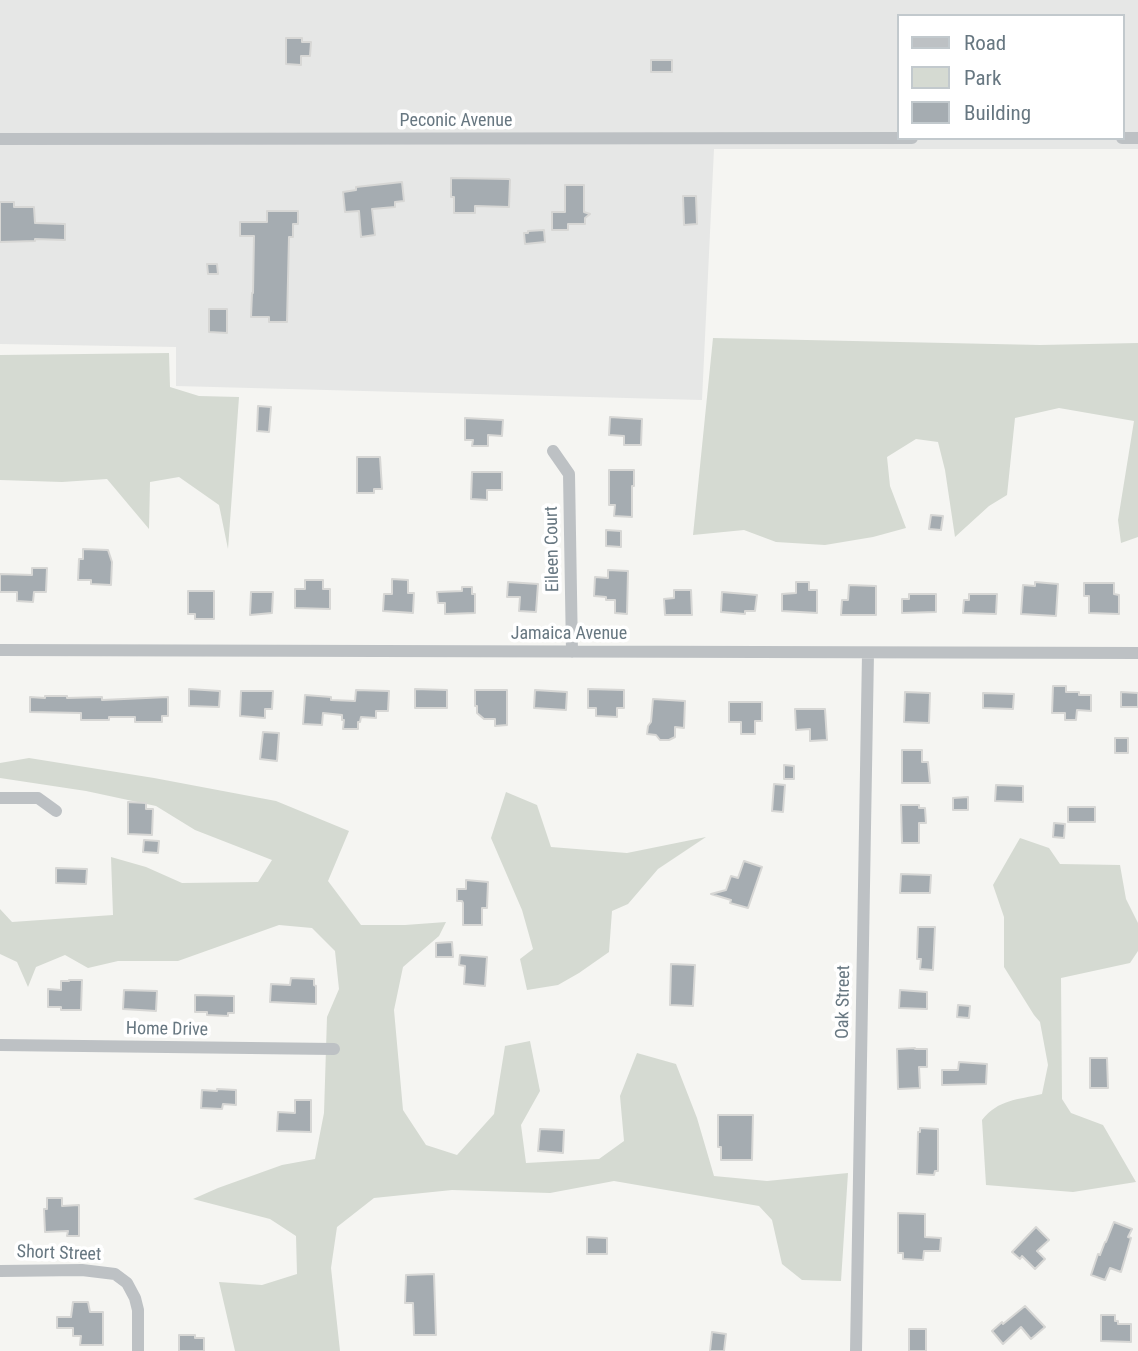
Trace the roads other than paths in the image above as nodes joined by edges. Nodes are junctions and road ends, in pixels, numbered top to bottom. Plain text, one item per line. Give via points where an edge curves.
1 (897, 138) edge
2 (0, 139) edge
3 (553, 451) dead end
4 (0, 650) edge
5 (572, 652) junction
6 (868, 653) junction
7 (1138, 653) edge
8 (0, 798) edge
9 (56, 811) dead end
10 (0, 1045) edge
11 (334, 1049) dead end
12 (0, 1270) edge
13 (138, 1351) edge
14 (856, 1351) edge

1 - 2 street, Peconic Avenue
3 - 5 street, Eileen Court via 569,474
4 - 5 street, Jamaica Avenue
5 - 6 street, Jamaica Avenue
6 - 7 street, Jamaica Avenue
6 - 14 street, Oak Street
8 - 9 street via 38,798
10 - 11 street, Home Drive
12 - 13 street, Short Street via 116,1274 135,1298

